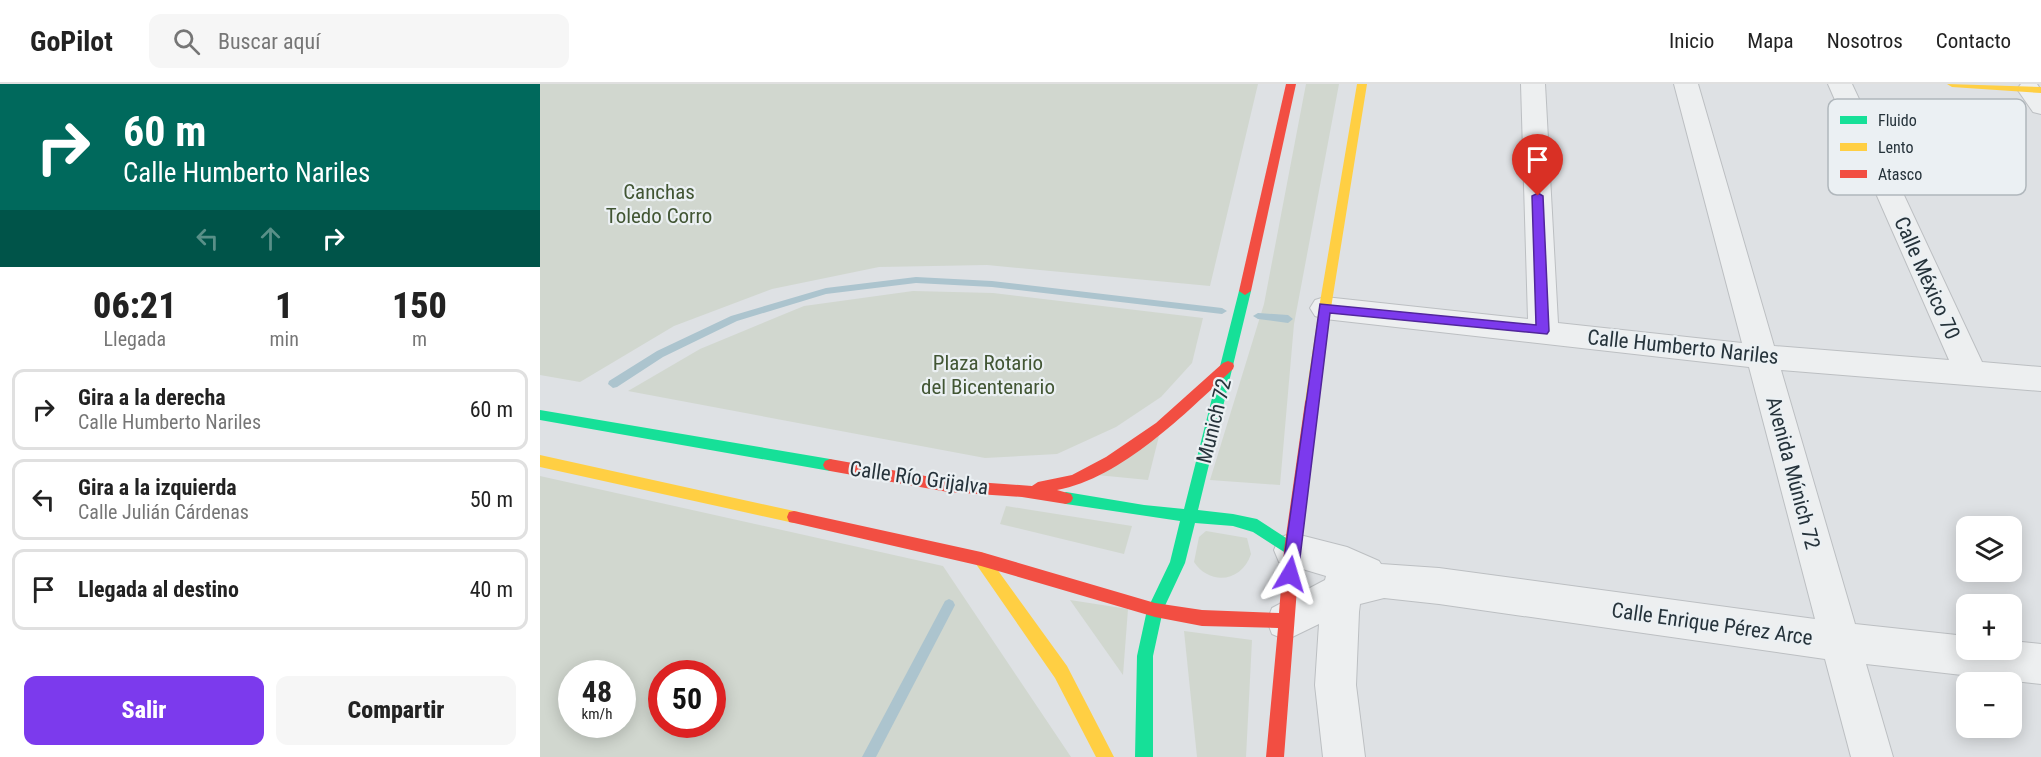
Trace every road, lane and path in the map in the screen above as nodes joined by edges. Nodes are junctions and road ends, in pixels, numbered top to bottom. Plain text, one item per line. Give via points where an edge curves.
1 (1291, 84) edge
2 (1362, 84) edge
3 (1533, 84) edge
4 (1686, 84) edge
5 (1840, 84) edge
6 (1952, 84) edge
7 (2034, 92) edge
8 (1847, 99) edge
9 (1890, 195) edge
10 (1325, 308) junction
11 (1543, 331) junction
12 (1761, 357) junction
13 (1228, 366) junction
14 (1971, 373) junction
15 (2041, 380) edge
16 (540, 415) edge
17 (540, 461) edge
18 (1022, 491) junction
19 (1190, 514) junction
20 (1292, 550) junction
21 (981, 559) junction
22 (1344, 578) junction
23 (1155, 610) junction
24 (1286, 621) junction
25 (1840, 642) junction
26 (2041, 664) edge
27 (1106, 757) edge
28 (1144, 757) edge
29 (1275, 757) edge
30 (1344, 757) edge
31 (1872, 757) edge

1 - 13 main road, Munich 72
2 - 10 main road
3 - 11 street
4 - 12 street, Avenida Múnich 72
5 - 8 street, Calle México 70
6 - 7 main road
9 - 14 street, Calle México 70
10 - 11 street, Calle Humberto Nariles
10 - 20 main road
11 - 12 street, Calle Humberto Nariles
12 - 14 street, Calle Humberto Nariles
12 - 25 street, Avenida Múnich 72
13 - 18 main road via 1161,427 1111,460 1075,481
13 - 19 main road, Munich 72
14 - 15 street, Calle Humberto Nariles
16 - 18 main road, Calle Río Grijalva via 948,486
17 - 21 main road
18 - 19 main road, Calle Río Grijalva via 1144,511
19 - 20 main road, Calle Río Grijalva via 1257,526
19 - 23 main road, Munich 72 via 1177,563
20 - 22 street
20 - 24 main road
21 - 23 main road
21 - 27 main road via 1061,672
22 - 24 street
22 - 25 street, Calle Enrique Pérez Arce via 1439,586
22 - 30 street via 1336,634 1335,694
23 - 24 main road via 1211,619
23 - 28 main road, Munich 72 via 1145,656
24 - 29 main road
25 - 26 street, Calle Enrique Pérez Arce
25 - 31 street, Avenida Múnich 72

